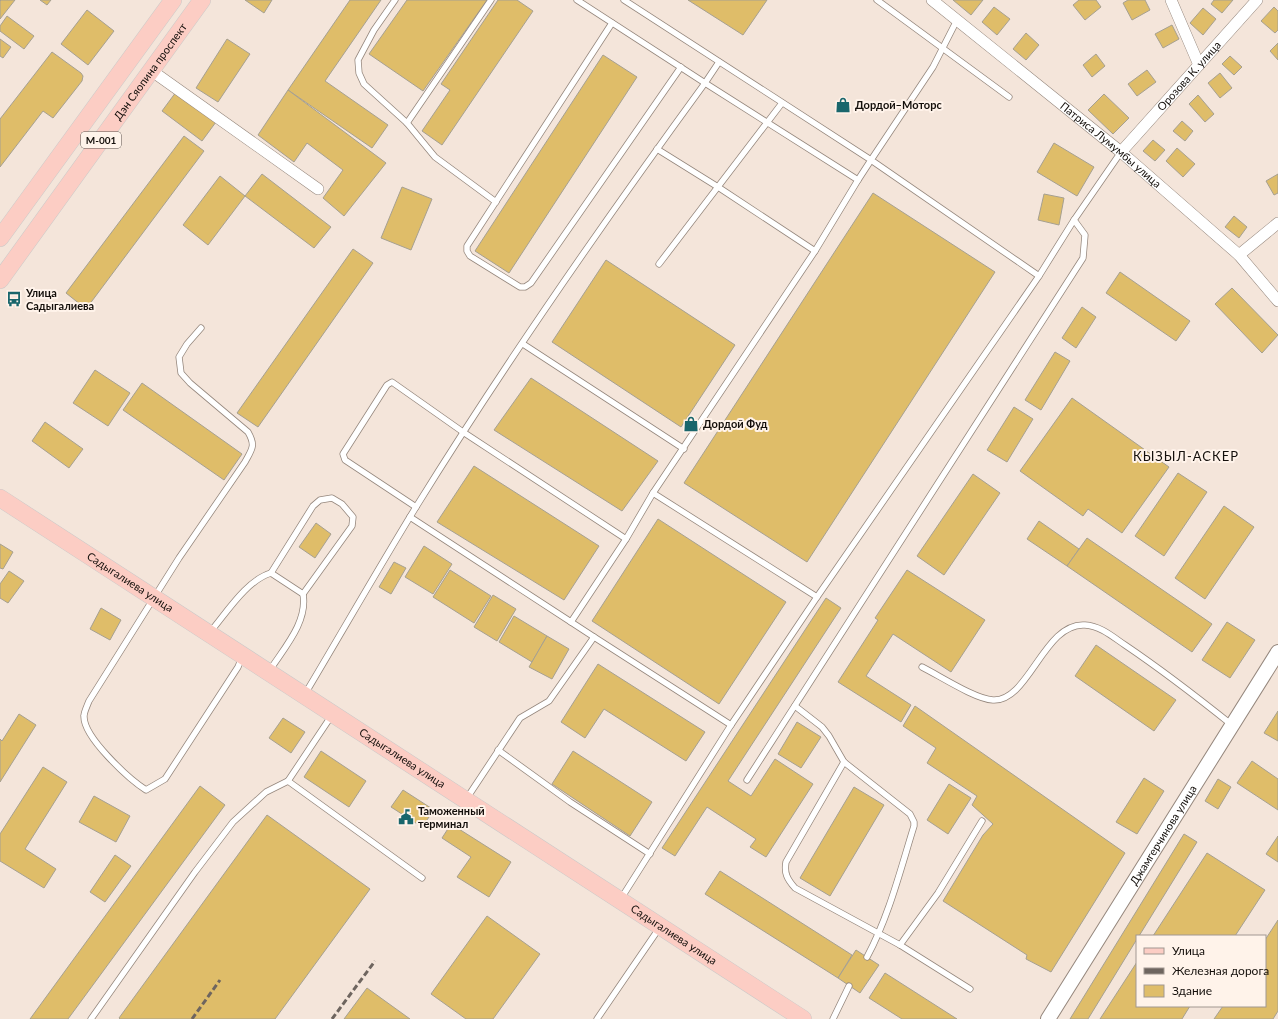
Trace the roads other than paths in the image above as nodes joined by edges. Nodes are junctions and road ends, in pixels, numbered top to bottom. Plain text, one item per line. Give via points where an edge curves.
1 (173, 0) edge
2 (202, 0) edge
3 (395, 0) edge
4 (491, 0) edge
5 (577, 0) edge
6 (624, 0) edge
7 (876, 0) edge
8 (932, 0) edge
9 (1171, 0) edge
10 (1257, 0) edge
11 (957, 20) junction
12 (612, 23) junction
13 (943, 48) junction
14 (719, 62) junction
15 (1199, 65) junction
16 (681, 67) junction
17 (152, 71) junction
18 (705, 83) junction
19 (1009, 97) dead end
20 (782, 103) junction
21 (407, 123) junction
22 (767, 124) junction
23 (657, 149) junction
24 (1121, 152) junction
25 (871, 160) junction
26 (858, 180) junction
27 (718, 187) junction
28 (318, 189) dead end
29 (496, 202) junction
30 (1074, 220) junction
31 (1278, 223) edge
32 (0, 238) edge
33 (815, 251) junction
34 (1239, 255) junction
35 (659, 264) dead end
36 (1039, 276) junction
37 (0, 280) edge
38 (1278, 301) edge
39 (200, 328) dead end
40 (523, 344) junction
41 (463, 432) junction
42 (684, 449) junction
43 (653, 492) junction
44 (0, 498) edge
45 (416, 507) junction
46 (410, 517) junction
47 (626, 540) junction
48 (270, 573) junction
49 (303, 594) junction
50 (817, 597) junction
51 (154, 598) junction
52 (571, 622) junction
53 (210, 633) junction
54 (594, 637) junction
55 (1278, 652) edge
56 (243, 654) junction
57 (922, 667) dead end
58 (269, 670) junction
59 (304, 694) junction
60 (795, 706) junction
61 (334, 712) junction
62 (731, 725) junction
63 (1232, 725) junction
64 (498, 750) junction
65 (844, 762) junction
66 (746, 780) dead end
67 (288, 781) junction
68 (466, 800) junction
69 (982, 821) dead end
70 (650, 854) junction
71 (422, 878) dead end
72 (620, 900) junction
73 (661, 926) junction
74 (880, 934) junction
75 (900, 945) junction
76 (867, 957) dead end
77 (849, 986) dead end
78 (970, 989) dead end
79 (91, 1019) edge
80 (597, 1019) edge
81 (803, 1019) edge
82 (833, 1019) edge
83 (1048, 1019) edge

1 - 32 main road, M-001
2 - 17 main road, Дэн Сяопина проспект / M-001
3 - 21 lane via 374,30 358,60 359,73 364,84
4 - 21 lane
5 - 12 lane
6 - 14 lane
7 - 13 lane
8 - 11 street, Патриса Лумумбы улица
9 - 15 street
10 - 15 street, Орозова К. улица
11 - 13 lane
11 - 24 street, Патриса Лумумбы улица
12 - 16 lane
12 - 29 lane
13 - 19 lane
13 - 25 lane
14 - 18 lane
14 - 20 lane
15 - 24 street, Орозова К. улица
16 - 18 lane
16 - 29 lane via 531,283 525,287 470,256 466,251
17 - 28 street
17 - 37 main road, Дэн Сяопина проспект / M-001
18 - 22 lane
18 - 23 lane
20 - 22 lane
20 - 25 lane
21 - 29 lane via 436,157
22 - 26 lane
22 - 27 lane
23 - 27 lane
23 - 40 lane
24 - 30 lane
24 - 34 street, Патриса Лумумбы улица
25 - 26 lane
25 - 36 lane
26 - 33 lane
27 - 33 lane
27 - 35 lane
30 - 36 lane
30 - 60 lane via 1085,235 1083,258
31 - 34 street
33 - 42 lane
34 - 38 street, Патриса Лумумбы улица
36 - 50 lane
39 - 51 lane via 179,357 181,373 248,432 253,447
40 - 41 lane
40 - 42 lane
41 - 45 lane
41 - 45 lane via 392,382 387,385 343,454 345,460
41 - 47 lane
42 - 43 lane
43 - 47 lane
43 - 50 lane
44 - 51 main road, Садыгалиева улица
45 - 46 lane
46 - 52 lane
46 - 59 lane
47 - 52 lane
48 - 49 lane
48 - 49 lane via 313,506 320,500 332,498 342,504 352,517 352,526
48 - 53 lane via 260,576 248,587
49 - 58 lane via 305,604 302,620
50 - 62 lane
51 - 53 main road, Садыгалиева улица
51 - 56 lane via 89,702 84,717 91,738 135,783 146,790 165,779 238,667
52 - 54 lane
53 - 56 main road, Садыгалиева улица
54 - 62 lane
54 - 64 lane via 552,698 520,718
55 - 63 street, Джамгерчинова улица
56 - 58 main road, Садыгалиева улица
57 - 63 lane via 978,696 994,700 1005,698 1016,690 1058,635 1071,627 1084,624 1098,627 1155,665
58 - 59 main road, Садыгалиева улица
59 - 61 main road, Садыгалиева улица
60 - 65 lane via 822,727
60 - 66 lane
61 - 67 lane
61 - 68 main road, Садыгалиева улица
62 - 70 lane
63 - 83 street, Джамгерчинова улица
64 - 68 lane
64 - 70 lane via 570,802
65 - 74 lane via 910,814 915,824
65 - 74 lane via 786,862 785,870 788,880 795,888
67 - 71 lane
67 - 79 lane via 266,792 233,822 194,872
68 - 72 main road, Садыгалиева улица
69 - 75 lane via 938,893
70 - 72 lane
72 - 73 main road, Садыгалиева улица
73 - 80 lane
73 - 81 main road, Садыгалиева улица
74 - 75 lane
74 - 76 lane
75 - 78 lane
77 - 82 lane

